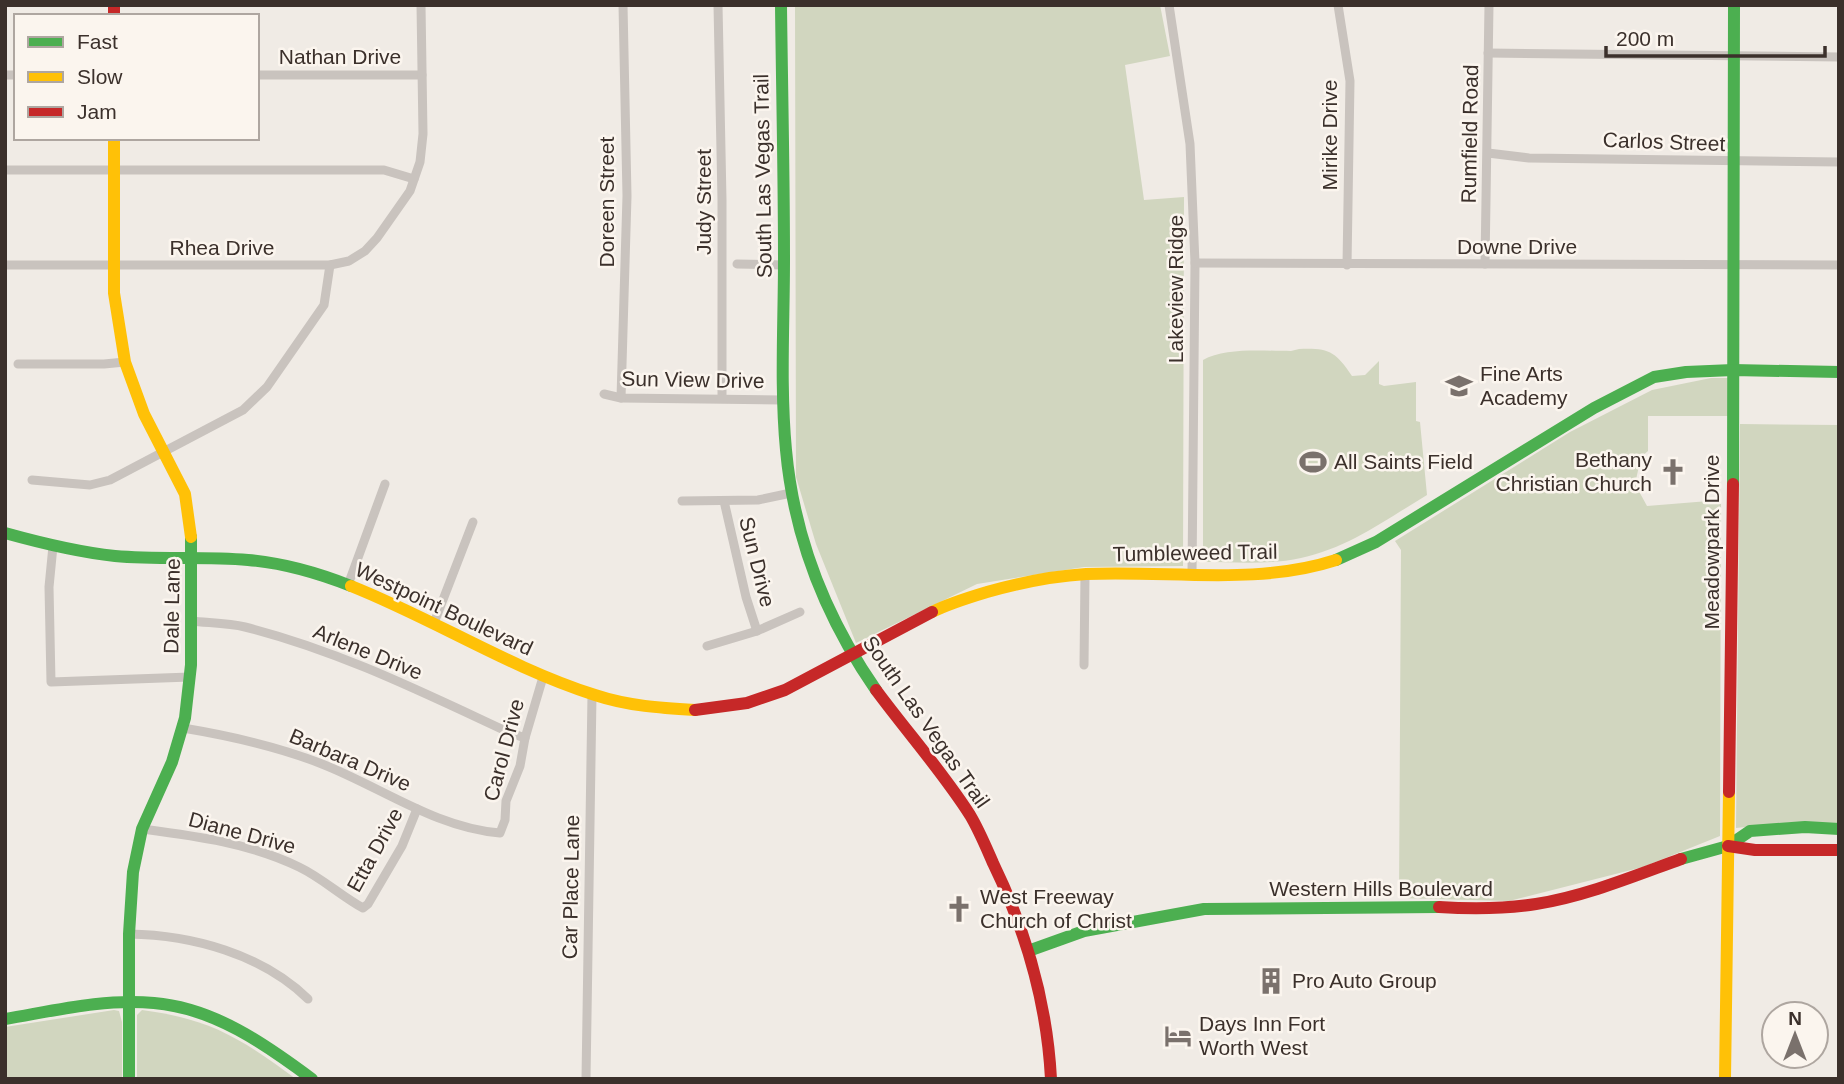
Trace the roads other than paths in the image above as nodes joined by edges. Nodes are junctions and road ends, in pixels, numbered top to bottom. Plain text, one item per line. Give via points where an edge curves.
1 (421, 5) edge
2 (623, 5) edge
3 (718, 5) edge
4 (781, 5) edge
5 (1169, 5) edge
6 (1338, 5) edge
7 (1489, 5) edge
8 (1734, 5) edge
9 (1488, 53) junction
10 (1734, 56) junction
11 (1839, 57) edge
12 (259, 75) edge
13 (422, 75) junction
14 (114, 140) edge
15 (1488, 153) junction
16 (1734, 162) junction
17 (1839, 162) edge
18 (5, 170) edge
19 (114, 170) junction
20 (414, 179) junction
21 (1195, 263) junction
22 (737, 264) dead end
23 (1485, 264) junction
24 (5, 265) edge
25 (330, 265) junction
26 (784, 265) junction
27 (1347, 265) junction
28 (1839, 265) edge
29 (114, 266) junction
30 (1733, 266) junction
31 (125, 362) junction
32 (18, 364) dead end
33 (1733, 370) junction
34 (1839, 372) edge
35 (604, 394) dead end
36 (621, 398) junction
37 (722, 398) junction
38 (782, 400) junction
39 (163, 453) junction
40 (32, 480) dead end
41 (385, 484) dead end
42 (791, 494) junction
43 (724, 501) junction
44 (682, 502) dead end
45 (472, 522) dead end
46 (5, 533) edge
47 (53, 546) junction
48 (192, 557) junction
49 (1085, 574) junction
50 (1192, 574) junction
51 (348, 585) junction
52 (800, 612) dead end
53 (191, 621) junction
54 (434, 624) junction
55 (757, 631) junction
56 (707, 646) dead end
57 (853, 654) junction
58 (1084, 665) dead end
59 (190, 677) junction
60 (543, 677) junction
61 (592, 695) junction
62 (183, 728) junction
63 (525, 738) junction
64 (417, 809) junction
65 (142, 829) junction
66 (1839, 829) edge
67 (500, 833) joint
68 (1728, 846) junction
69 (1839, 850) edge
70 (363, 908) joint
71 (129, 934) junction
72 (1031, 950) junction
73 (308, 999) dead end
74 (129, 1001) junction
75 (5, 1019) edge
76 (129, 1079) edge
77 (312, 1079) edge
78 (586, 1079) edge
79 (1051, 1079) edge
80 (1725, 1079) edge

1 - 13 street
2 - 36 street, Doreen Street via 627,196
3 - 37 street, Judy Street
4 - 26 street, South Las Vegas Trail
5 - 21 street, Lakeview Ridge via 1190,144
6 - 27 street, Mirike Drive via 1350,81
7 - 9 street, Rumfield Road
8 - 10 street, Meadowpark Drive
9 - 10 street
9 - 15 street, Rumfield Road
10 - 11 street
10 - 16 street, Meadowpark Drive
12 - 13 street, Nathan Drive
13 - 20 street via 423,134
14 - 19 street, Dale Lane
15 - 16 street, Carlos Street
15 - 23 street, Rumfield Road
16 - 17 street, Carlos Street
16 - 30 street, Meadowpark Drive
18 - 19 street
19 - 20 street via 384,170
19 - 29 street, Dale Lane
20 - 25 street via 365,251
21 - 27 street, Downe Drive
21 - 50 street, Lakeview Ridge
22 - 26 street
23 - 27 street, Downe Drive
23 - 30 street, Downe Drive
24 - 29 street, Rhea Drive
25 - 29 street, Rhea Drive
25 - 39 street via 324,305 267,387 243,410
26 - 38 street, South Las Vegas Trail
28 - 30 street, Downe Drive
29 - 31 street, Dale Lane
30 - 33 street, Meadowpark Drive
31 - 32 street
31 - 39 street, Dale Lane
33 - 34 street, Tumbleweed Trail
33 - 50 street, Tumbleweed Trail via 1654,377 1631,388 1350,555 1280,572
33 - 68 street, Meadowpark Drive
35 - 36 street, Sun View Drive
36 - 37 street, Sun View Drive
37 - 38 street, Sun View Drive
38 - 42 street, South Las Vegas Trail
39 - 40 street via 90,485
39 - 48 street, Dale Lane via 185,494
41 - 51 street
42 - 43 street
42 - 57 street, South Las Vegas Trail via 810,565
43 - 44 street
43 - 55 street, Sun Drive
45 - 54 street
46 - 47 street, Westpoint Boulevard
47 - 48 street, Westpoint Boulevard via 130,557
47 - 59 street via 48,587 51,682
48 - 51 street, Westpoint Boulevard via 289,566
48 - 53 street, Dale Lane
49 - 50 street, Tumbleweed Trail
49 - 57 street, Tumbleweed Trail via 1024,582 949,603
49 - 58 street
51 - 54 street, Westpoint Boulevard
52 - 55 street
53 - 59 street, Dale Lane
53 - 63 street, Arlene Drive via 242,627 313,646
54 - 60 street, Westpoint Boulevard
55 - 56 street
57 - 61 street, Westpoint Boulevard via 772,696 723,708 653,709
57 - 72 street, South Las Vegas Trail via 970,816 1008,890
59 - 62 street, Dale Lane
60 - 61 street, Westpoint Boulevard
60 - 63 street, Carol Drive
61 - 78 street, Car Place Lane
62 - 64 street, Barbara Drive via 278,748 324,764
62 - 65 street, Dale Lane
63 - 67 street, Carol Drive
64 - 67 street, Barbara Drive via 475,831
64 - 70 street, Etta Drive via 402,846
65 - 70 street, Diane Drive via 206,837 300,867
65 - 71 street, Dale Lane via 133,872
66 - 68 street, Western Hills Boulevard via 1751,831
68 - 69 street, Western Hills Boulevard
68 - 72 street, Western Hills Boulevard via 1614,884 1526,905 1204,909 1084,932
68 - 80 street, Meadowpark Drive
71 - 73 street via 160,934 230,952 267,968
71 - 74 street, Dale Lane
72 - 79 street, South Las Vegas Trail via 1047,1018
74 - 75 street
74 - 76 street, Dale Lane
74 - 77 street via 214,1017 250,1034

